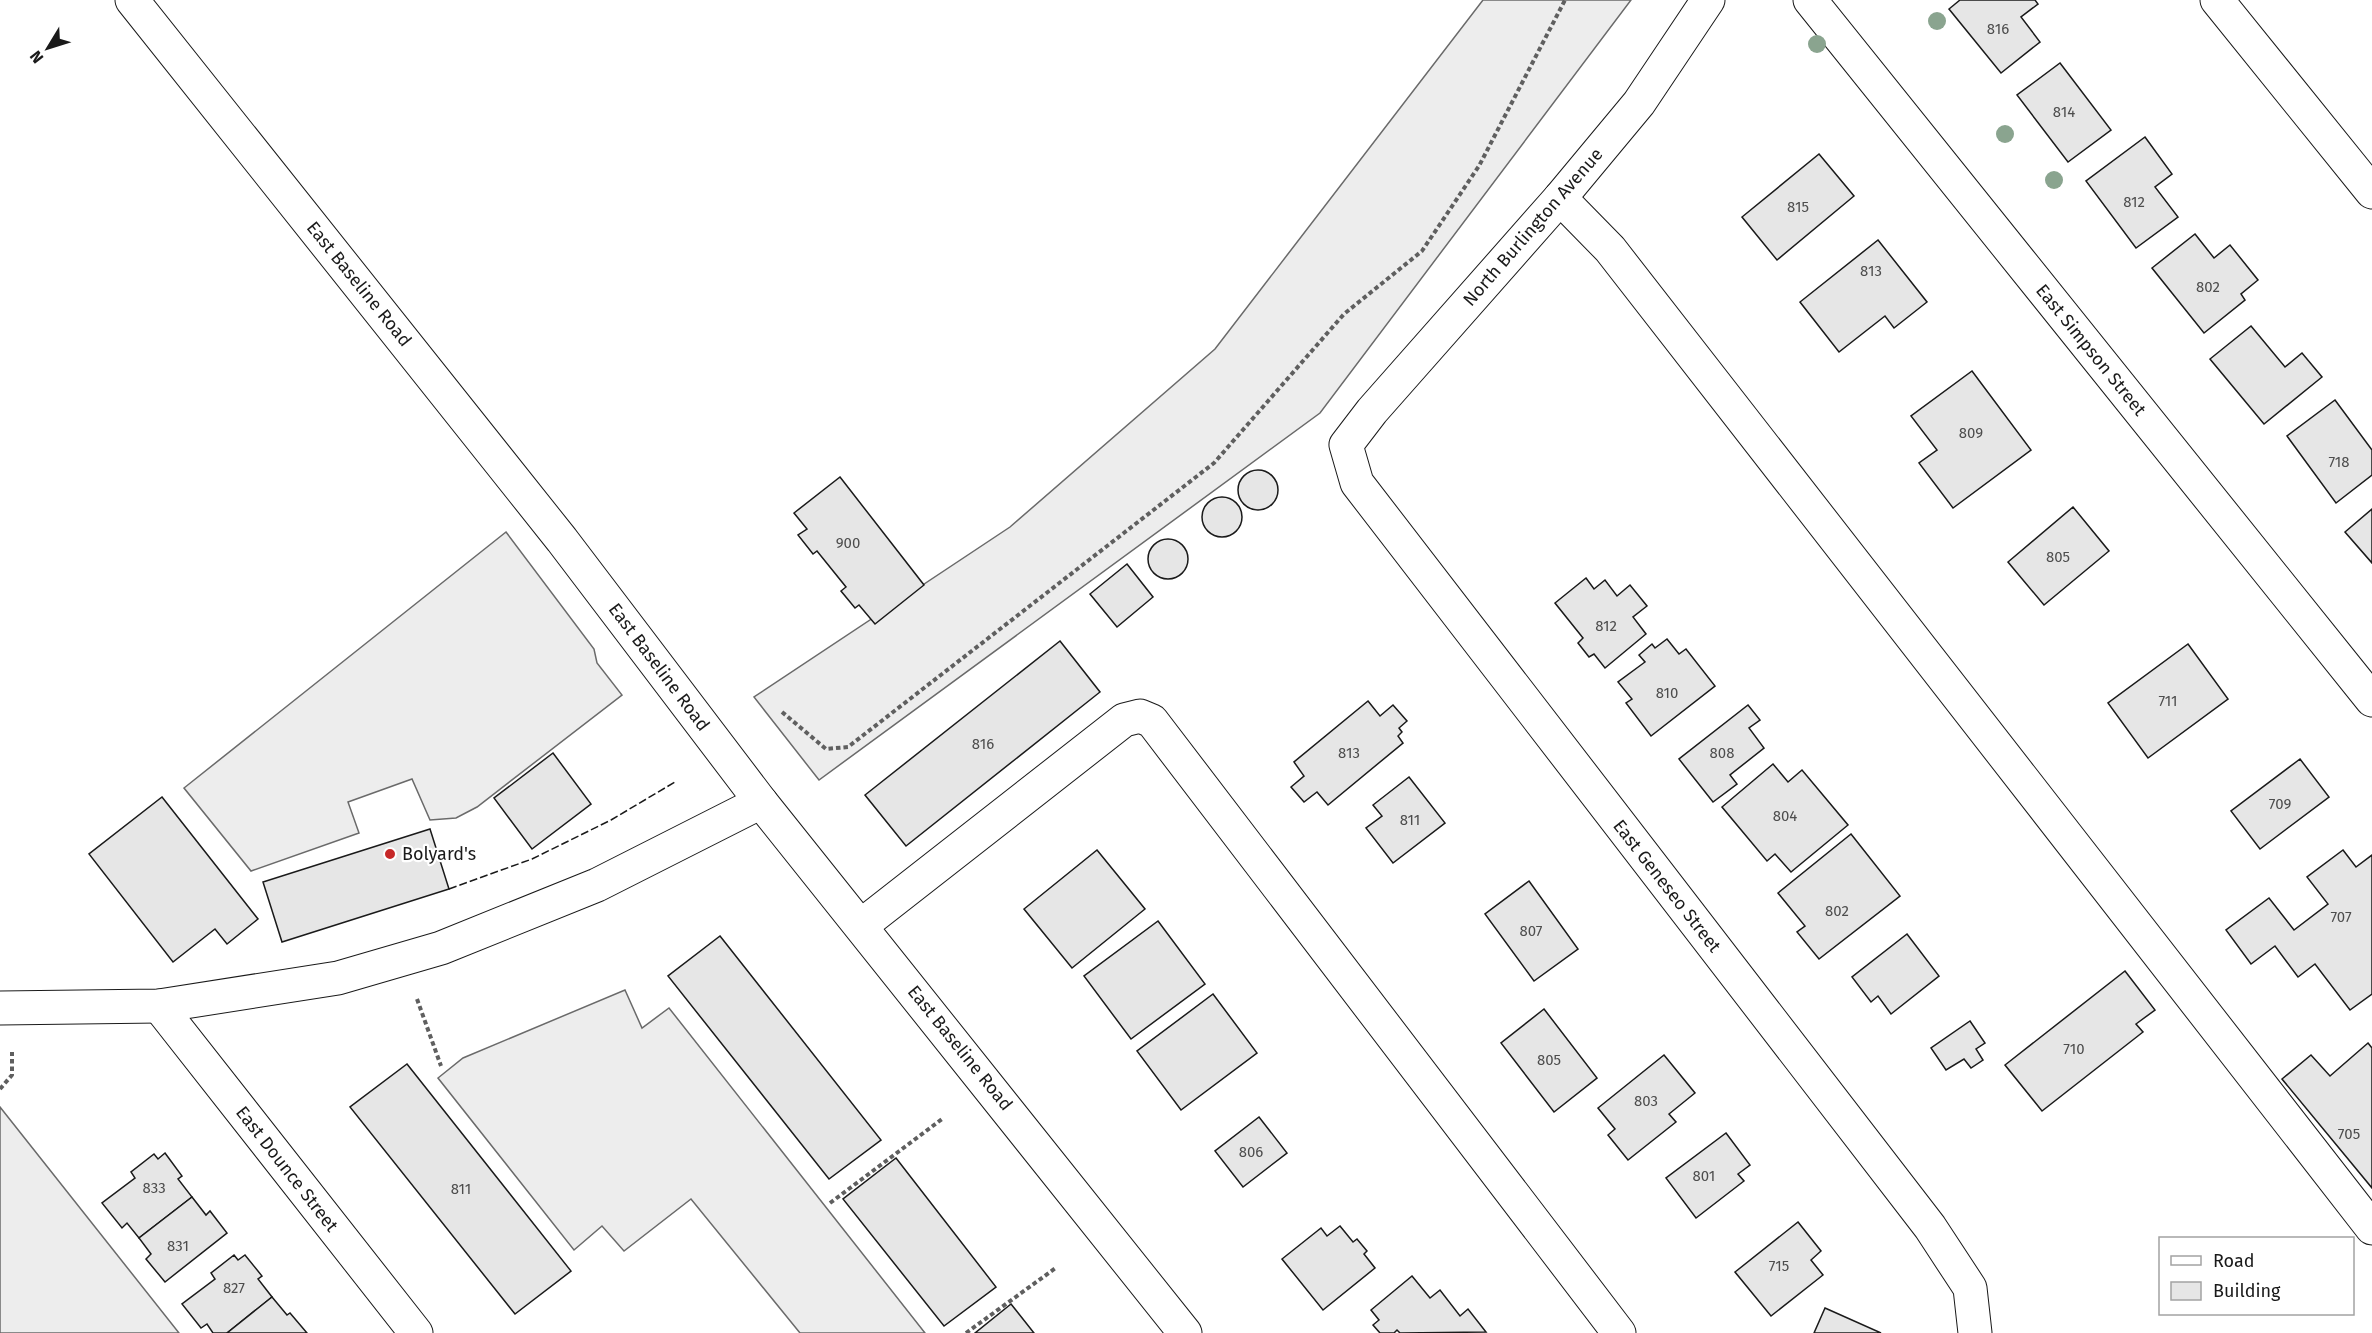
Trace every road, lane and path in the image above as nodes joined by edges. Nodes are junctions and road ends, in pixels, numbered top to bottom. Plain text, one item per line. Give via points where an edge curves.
1 (132, 0) edge
2 (1565, 0) edge
3 (1708, 0) edge
4 (1810, 0) edge
5 (2217, 0) edge
6 (2372, 192) edge
7 (1560, 198) junction
8 (1346, 445) joint
9 (2372, 700) edge
10 (782, 712) dead end
11 (761, 802) junction
12 (861, 925) junction
13 (417, 999) dead end
14 (159, 1006) junction
15 (0, 1008) edge
16 (12, 1052) dead end
17 (441, 1066) dead end
18 (0, 1089) edge
19 (942, 1119) dead end
20 (830, 1203) dead end
21 (2372, 1228) edge
22 (1057, 1267) dead end
23 (416, 1333) edge
24 (966, 1333) edge
25 (1185, 1333) edge
26 (1619, 1333) edge
27 (1975, 1333) edge

1 - 11 street, East Baseline Road via 548,522
2 - 10 path via 1479,166 1422,251 1344,314 1214,463 849,747 826,749
3 - 7 street, North Burlington Avenue via 1639,103
4 - 9 street, East Simpson Street
5 - 6 street
7 - 8 street, North Burlington Avenue
7 - 21 street via 1610,249
8 - 27 street, East Geneseo Street via 1357,483 1930,1227 1970,1288
11 - 12 street, East Baseline Road
11 - 14 street via 597,885 441,948 338,978
12 - 25 street, East Baseline Road
12 - 26 street via 1124,720 1140,716 1152,721
13 - 17 path
14 - 15 street
14 - 23 street, East Dounce Street
16 - 18 path via 12,1075
19 - 20 path
22 - 24 path

